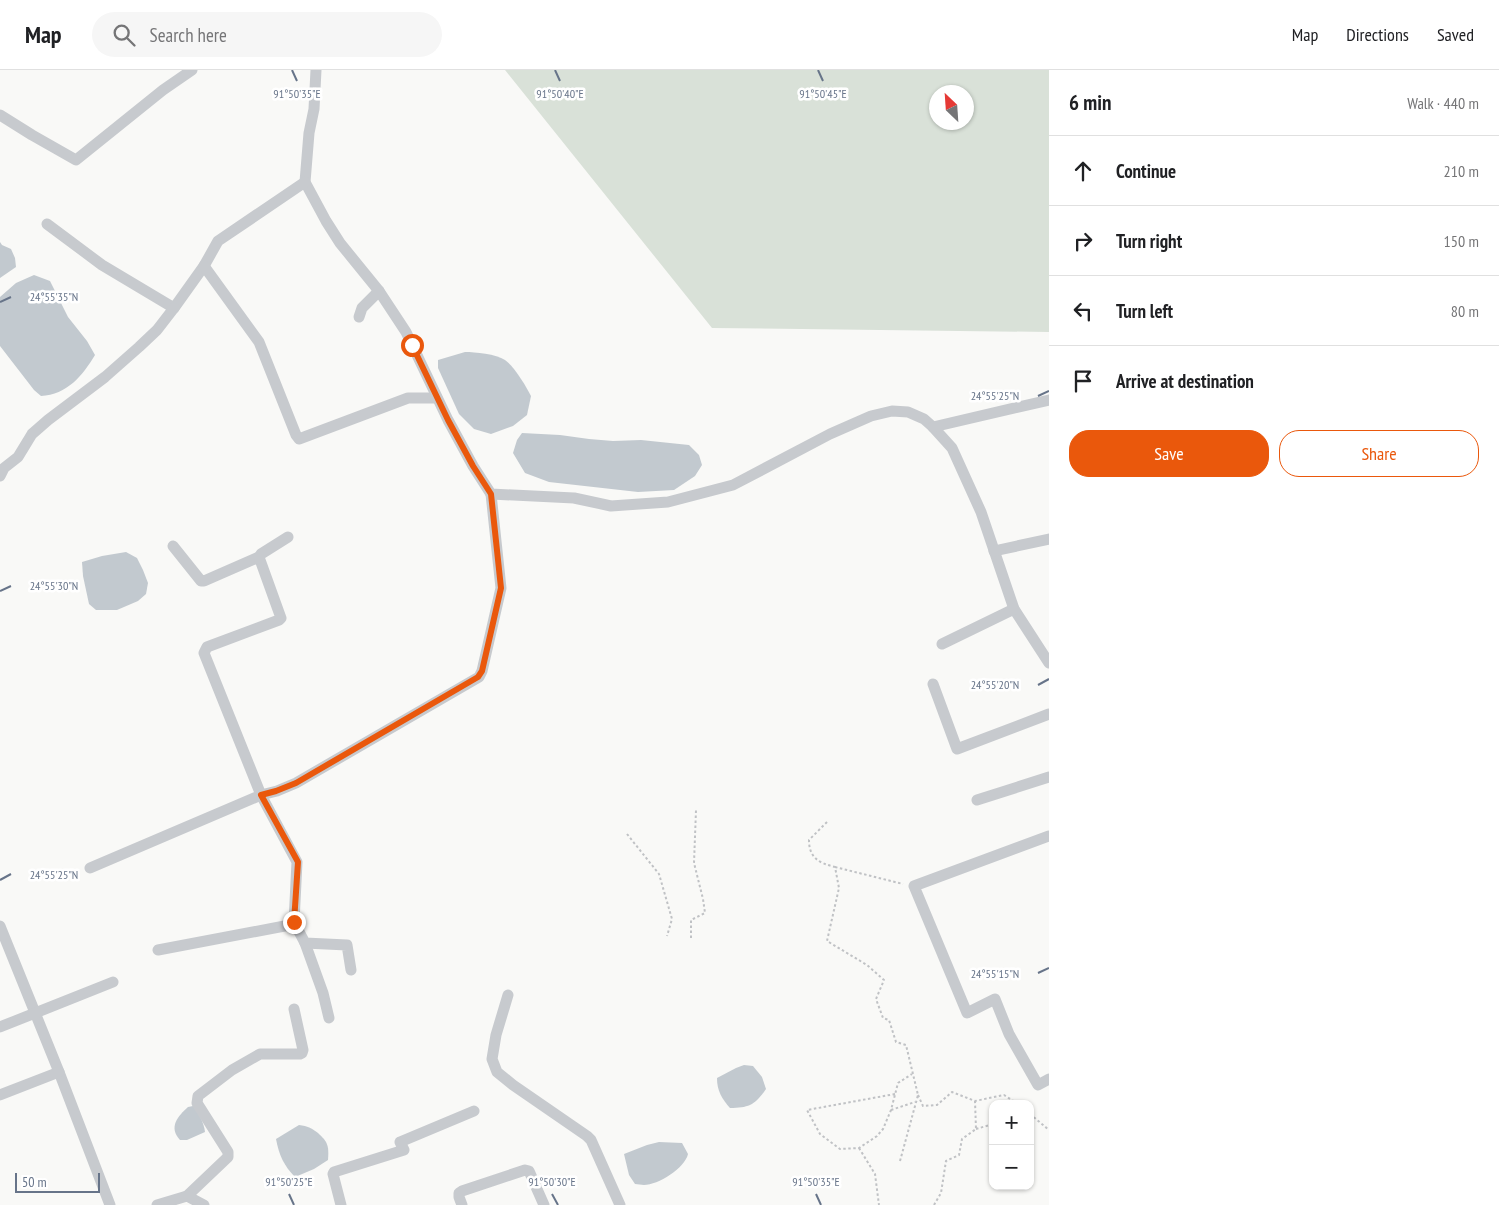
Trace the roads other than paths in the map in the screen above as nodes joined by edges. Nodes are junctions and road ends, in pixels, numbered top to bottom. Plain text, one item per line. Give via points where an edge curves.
1 (192, 70) edge
2 (316, 70) edge
3 (0, 115) edge
4 (305, 182) junction
5 (47, 224) dead end
6 (204, 266) junction
7 (379, 291) junction
8 (174, 308) junction
9 (359, 317) dead end
10 (437, 398) junction
11 (1049, 400) edge
12 (934, 427) junction
13 (0, 476) edge
14 (491, 494) junction
15 (288, 537) dead end
16 (1049, 539) edge
17 (173, 546) dead end
18 (994, 551) junction
19 (259, 557) junction
20 (1014, 609) junction
21 (942, 644) dead end
22 (1049, 663) edge
23 (933, 684) dead end
24 (1049, 714) edge
25 (1049, 777) edge
26 (261, 795) junction
27 (977, 800) dead end
28 (1049, 836) edge
29 (90, 868) dead end
30 (295, 924) junction
31 (0, 926) edge
32 (305, 943) junction
33 (158, 950) dead end
34 (5, 956) edge
35 (351, 970) dead end
36 (113, 982) dead end
37 (508, 995) dead end
38 (294, 1009) dead end
39 (35, 1014) junction
40 (329, 1018) dead end
41 (0, 1027) edge
42 (59, 1072) junction
43 (1049, 1079) edge
44 (0, 1095) edge
45 (474, 1111) dead end
46 (187, 1196) junction
47 (617, 1204) edge
48 (110, 1205) edge
49 (156, 1205) edge
50 (204, 1205) edge
51 (341, 1205) edge
52 (462, 1205) edge
53 (544, 1205) edge

1 - 3 street via 162,90 76,160
2 - 4 street
4 - 6 street via 218,241
4 - 7 street via 340,243
5 - 8 street via 102,265
6 - 8 street
6 - 10 street via 259,342 299,439 408,398
7 - 9 street via 362,308
7 - 10 street via 406,332
8 - 13 street via 139,347 32,434 18,457 4,468
10 - 14 street
11 - 12 street
12 - 14 street via 908,412 892,411 871,416 733,485 668,502 611,506 574,498
12 - 18 street via 952,448 981,512
14 - 26 street via 501,588 478,677 296,783
15 - 19 street
16 - 18 street
17 - 19 street via 201,581
18 - 20 street
19 - 26 street via 281,618 208,647 204,653
20 - 21 street
20 - 22 street
23 - 24 street via 957,749
25 - 27 street
26 - 29 street
26 - 30 street via 298,862
28 - 43 street via 914,886 967,1013 995,999 1009,1034 1038,1086
30 - 32 street
30 - 33 street
31 - 34 street
32 - 35 street via 347,945
32 - 40 street
34 - 39 street
36 - 39 street
37 - 47 street via 492,1059 497,1072 591,1140
38 - 46 street via 303,1050 300,1054 260,1054 198,1096 198,1103 228,1157
39 - 41 street
39 - 42 street
42 - 44 street
42 - 48 street
45 - 51 street via 400,1142 404,1150 334,1172
46 - 49 street
46 - 50 street
52 - 53 street via 459,1193 462,1191 525,1170 529,1171

